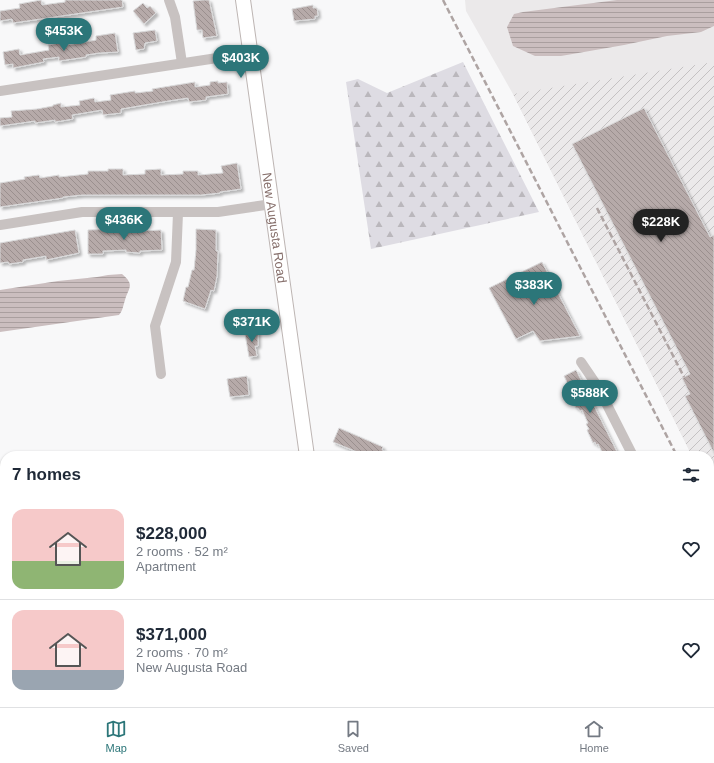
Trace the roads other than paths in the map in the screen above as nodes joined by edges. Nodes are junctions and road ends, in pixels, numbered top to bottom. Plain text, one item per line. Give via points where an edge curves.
1 (169, 0) edge
2 (243, 0) edge
3 (250, 53) junction
4 (182, 63) junction
5 (0, 91) edge
6 (272, 204) junction
7 (178, 213) junction
8 (0, 225) edge
9 (581, 362) dead end
10 (161, 374) dead end
11 (306, 451) edge
12 (630, 451) edge

1 - 4 street via 175,17
2 - 3 street, New Augusta Road
3 - 4 street
3 - 6 street, New Augusta Road
4 - 5 street
6 - 7 street via 218,212
6 - 11 street, New Augusta Road
7 - 8 street via 82,212
7 - 10 street via 176,262 155,326
9 - 12 street via 598,387

